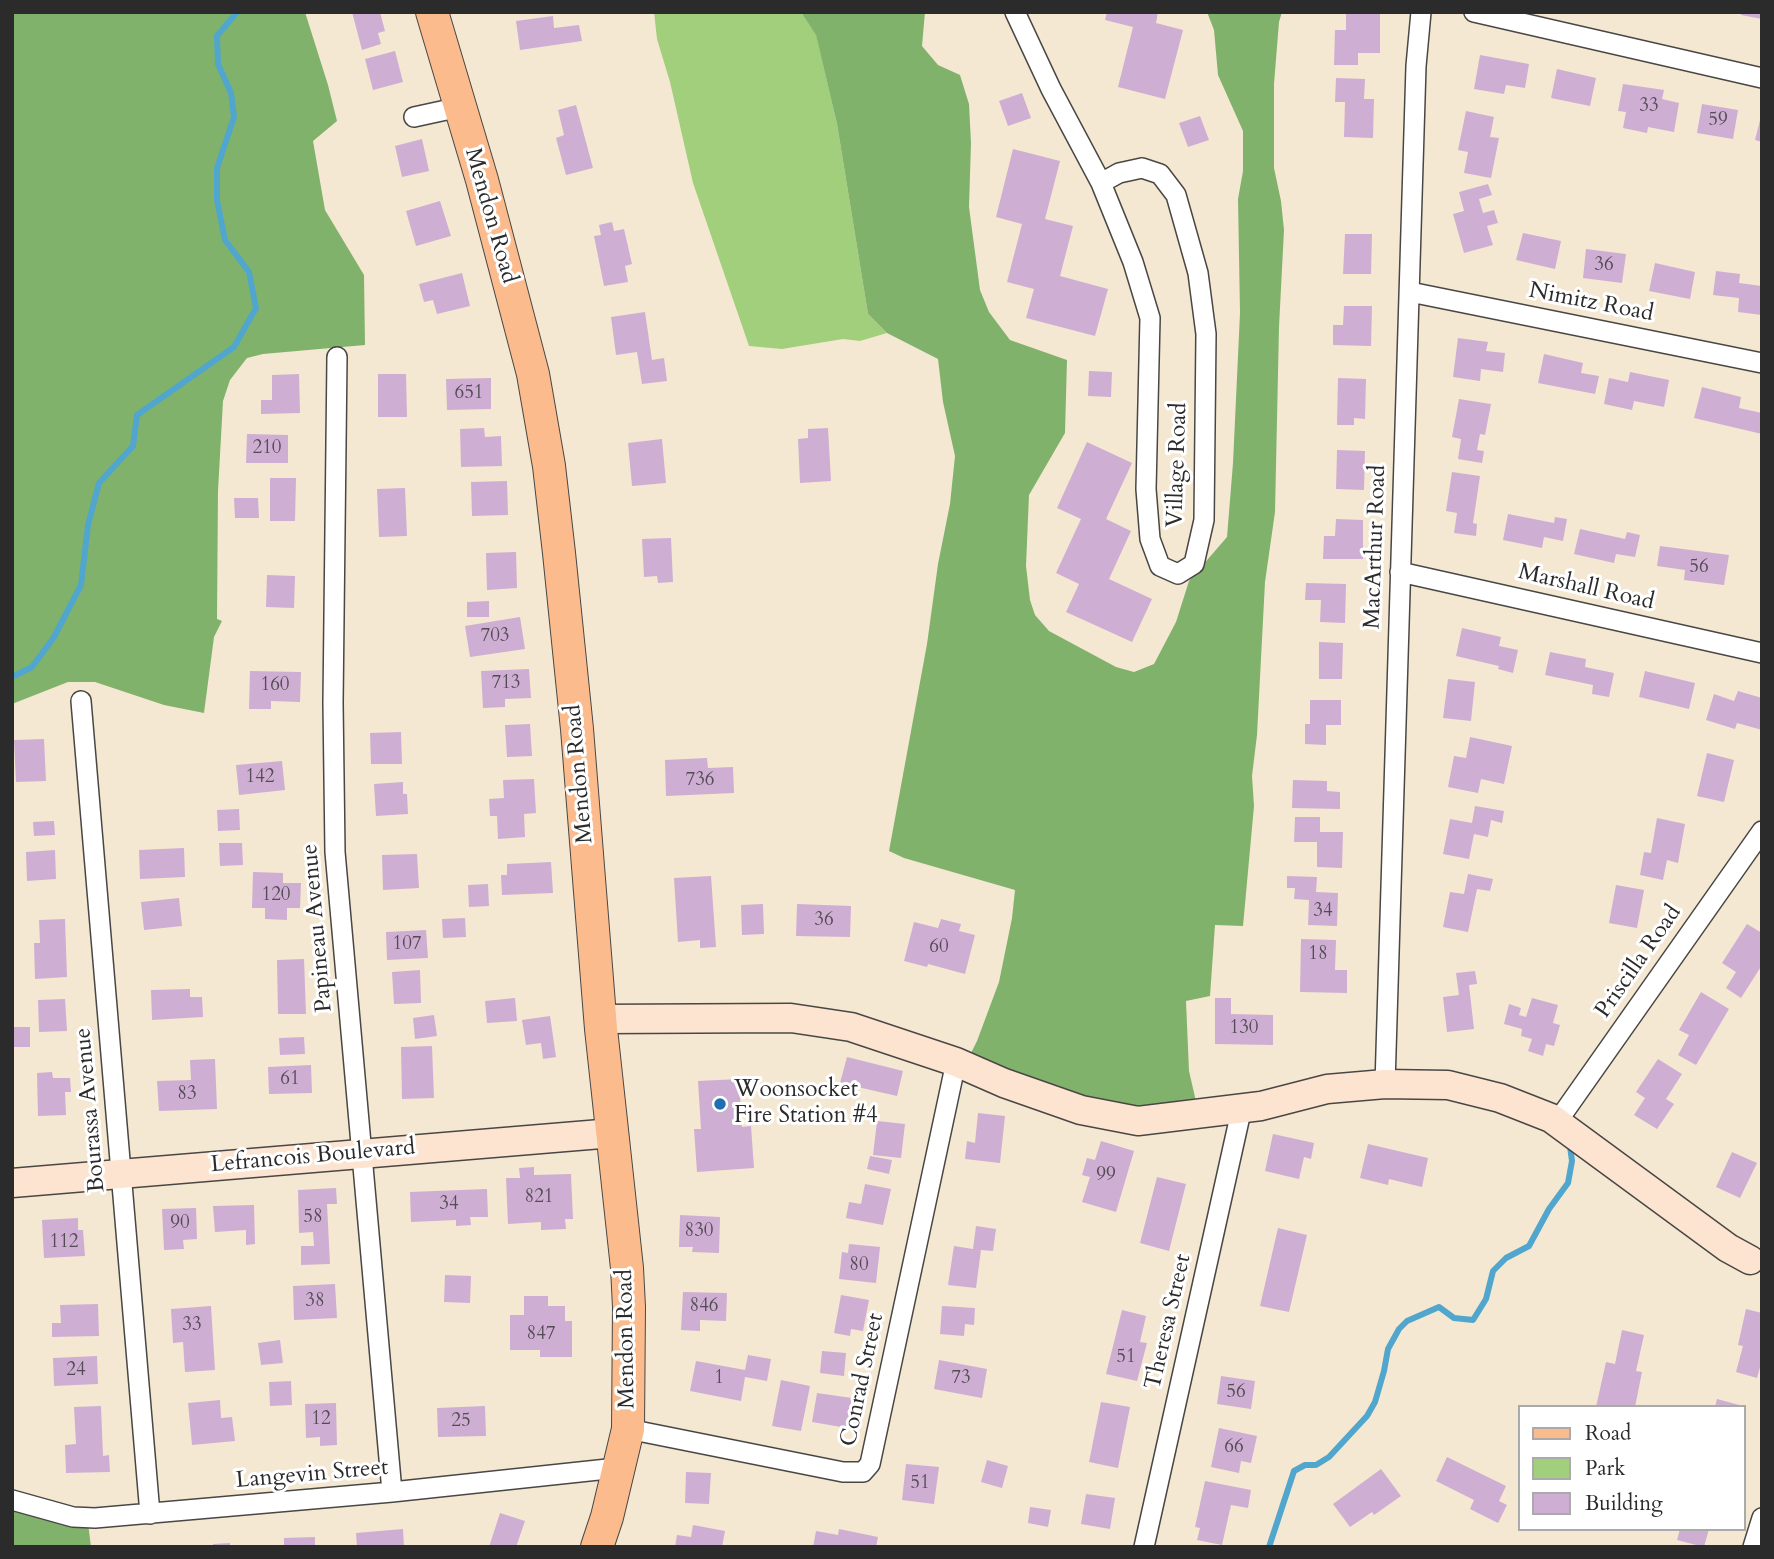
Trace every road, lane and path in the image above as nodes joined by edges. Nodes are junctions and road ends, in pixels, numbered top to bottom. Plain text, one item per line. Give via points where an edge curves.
1 (432, 12) edge
2 (1015, 12) edge
3 (1421, 12) edge
4 (1474, 12) edge
5 (1762, 78) edge
6 (460, 107) junction
7 (414, 117) dead end
8 (1101, 183) junction
9 (1410, 292) junction
10 (337, 357) dead end
11 (1762, 363) edge
12 (1399, 572) junction
13 (1762, 653) edge
14 (81, 701) dead end
15 (1762, 831) edge
16 (601, 1019) junction
17 (956, 1062) junction
18 (1385, 1084) junction
19 (1242, 1107) junction
20 (1557, 1122) junction
21 (613, 1133) junction
22 (363, 1153) junction
23 (121, 1173) junction
24 (12, 1183) edge
25 (1758, 1256) edge
26 (628, 1429) junction
27 (617, 1468) junction
28 (392, 1492) junction
29 (12, 1500) edge
30 (149, 1514) junction
31 (1762, 1518) edge
32 (597, 1547) edge
33 (1144, 1547) edge
34 (1753, 1547) edge

1 - 6 main road, Mendon Road
2 - 8 street, Village Road
3 - 9 street, MacArthur Road
4 - 5 street
6 - 7 street
6 - 16 main road, Mendon Road via 533,374 549,466
8 - 8 street, Village Road via 1150,318 1146,489 1150,539 1160,566 1178,575 1194,564 1204,520 1206,334 1198,273 1176,195 1160,174 1142,168
9 - 11 street, Nimitz Road
9 - 12 street, MacArthur Road
10 - 22 street, Papineau Avenue via 334,828
12 - 13 street, Marshall Road
12 - 18 street, MacArthur Road
14 - 23 street, Bourassa Avenue
15 - 20 street, Priscilla Road
16 - 17 street via 791,1018 851,1027
16 - 21 main road, Mendon Road
17 - 19 street via 1081,1110 1138,1121
17 - 26 street, Conrad Street via 870,1464 863,1472 843,1472
18 - 19 street via 1327,1089
18 - 20 street via 1448,1086 1500,1097
19 - 33 street, Theresa Street
20 - 25 street via 1728,1248
21 - 22 street, Lefrancois Boulevard
21 - 26 main road, Mendon Road via 629,1307
22 - 23 street, Lefrancois Boulevard
22 - 28 street, Papineau Avenue
23 - 24 street, Lefrancois Boulevard
23 - 30 street, Bourassa Avenue
26 - 27 main road, Mendon Road
27 - 28 street, Langevin Street
27 - 32 main road, Mendon Road
28 - 30 street, Langevin Street
29 - 30 street, Langevin Street via 73,1517
31 - 34 street

